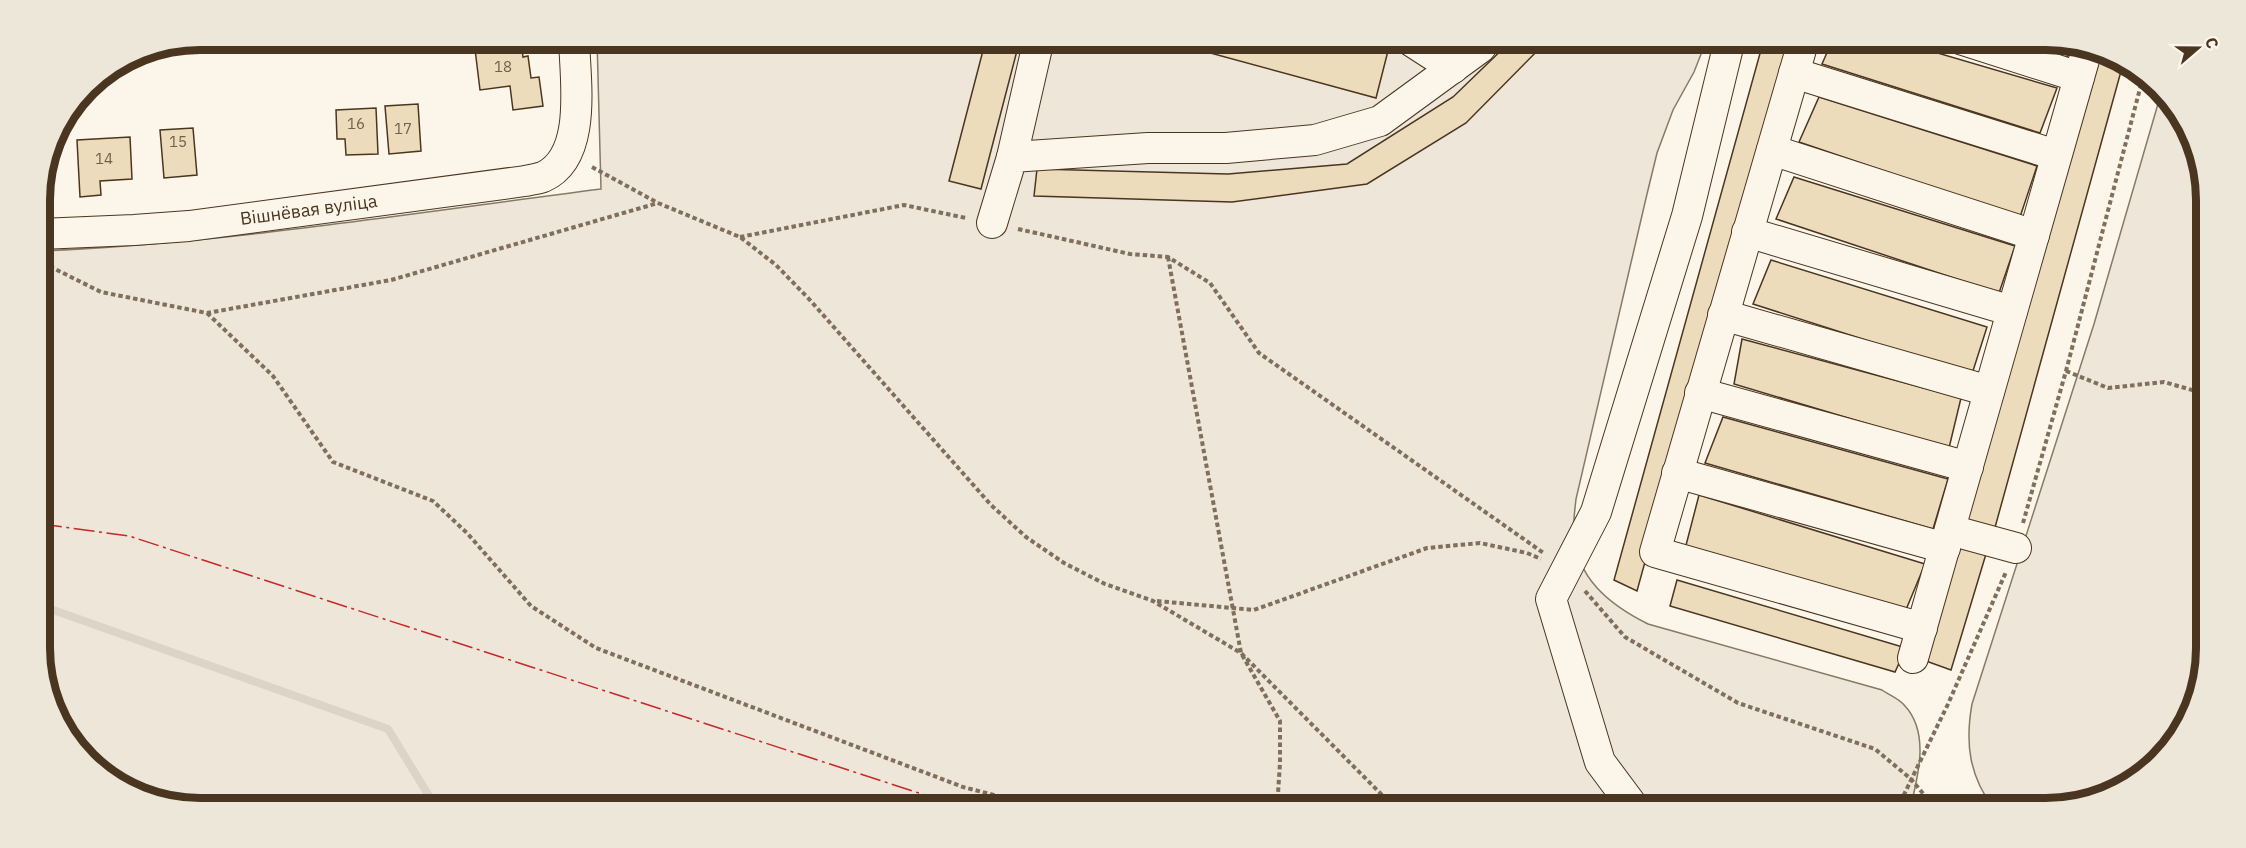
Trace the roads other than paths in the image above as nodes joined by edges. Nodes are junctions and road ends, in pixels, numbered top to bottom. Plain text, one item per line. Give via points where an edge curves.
1 (574, 50) edge
2 (1036, 50) edge
3 (1425, 50) edge
4 (1477, 50) edge
5 (1727, 50) edge
6 (1801, 50) edge
7 (1994, 50) edge
8 (2086, 55) edge
9 (1453, 68) junction
10 (1794, 74) junction
11 (2079, 77) junction
12 (1772, 150) junction
13 (2056, 155) junction
14 (1012, 157) junction
15 (992, 223) road end
16 (1747, 232) junction
17 (50, 234) edge
18 (2034, 235) junction
19 (2012, 311) junction
20 (1723, 315) junction
21 (1989, 391) junction
22 (1700, 393) junction
23 (1968, 467) junction
24 (1677, 473) junction
25 (1948, 539) junction
26 (2016, 548) road end
27 (1922, 628) junction
28 (1913, 658) dead end
29 (1627, 798) edge

1 - 17 street, Вішнёвая вуліца via 573,136 567,153 543,176 525,182 189,225
2 - 14 street
3 - 9 street
4 - 9 street
5 - 29 street via 1687,216 1596,512 1551,599 1600,762
6 - 10 street
7 - 11 street
8 - 11 street
9 - 14 street via 1380,121 1315,140 1226,148 1148,148
10 - 12 street
10 - 13 street
11 - 13 street
12 - 16 street
12 - 18 street
13 - 18 street
14 - 15 street
16 - 19 street
16 - 20 street
18 - 19 street
19 - 21 street
20 - 21 street
20 - 22 street
21 - 23 street
22 - 23 street
22 - 24 street
23 - 25 street
24 - 25 street
24 - 27 street via 1655,552
25 - 26 street
25 - 27 street
27 - 28 street

